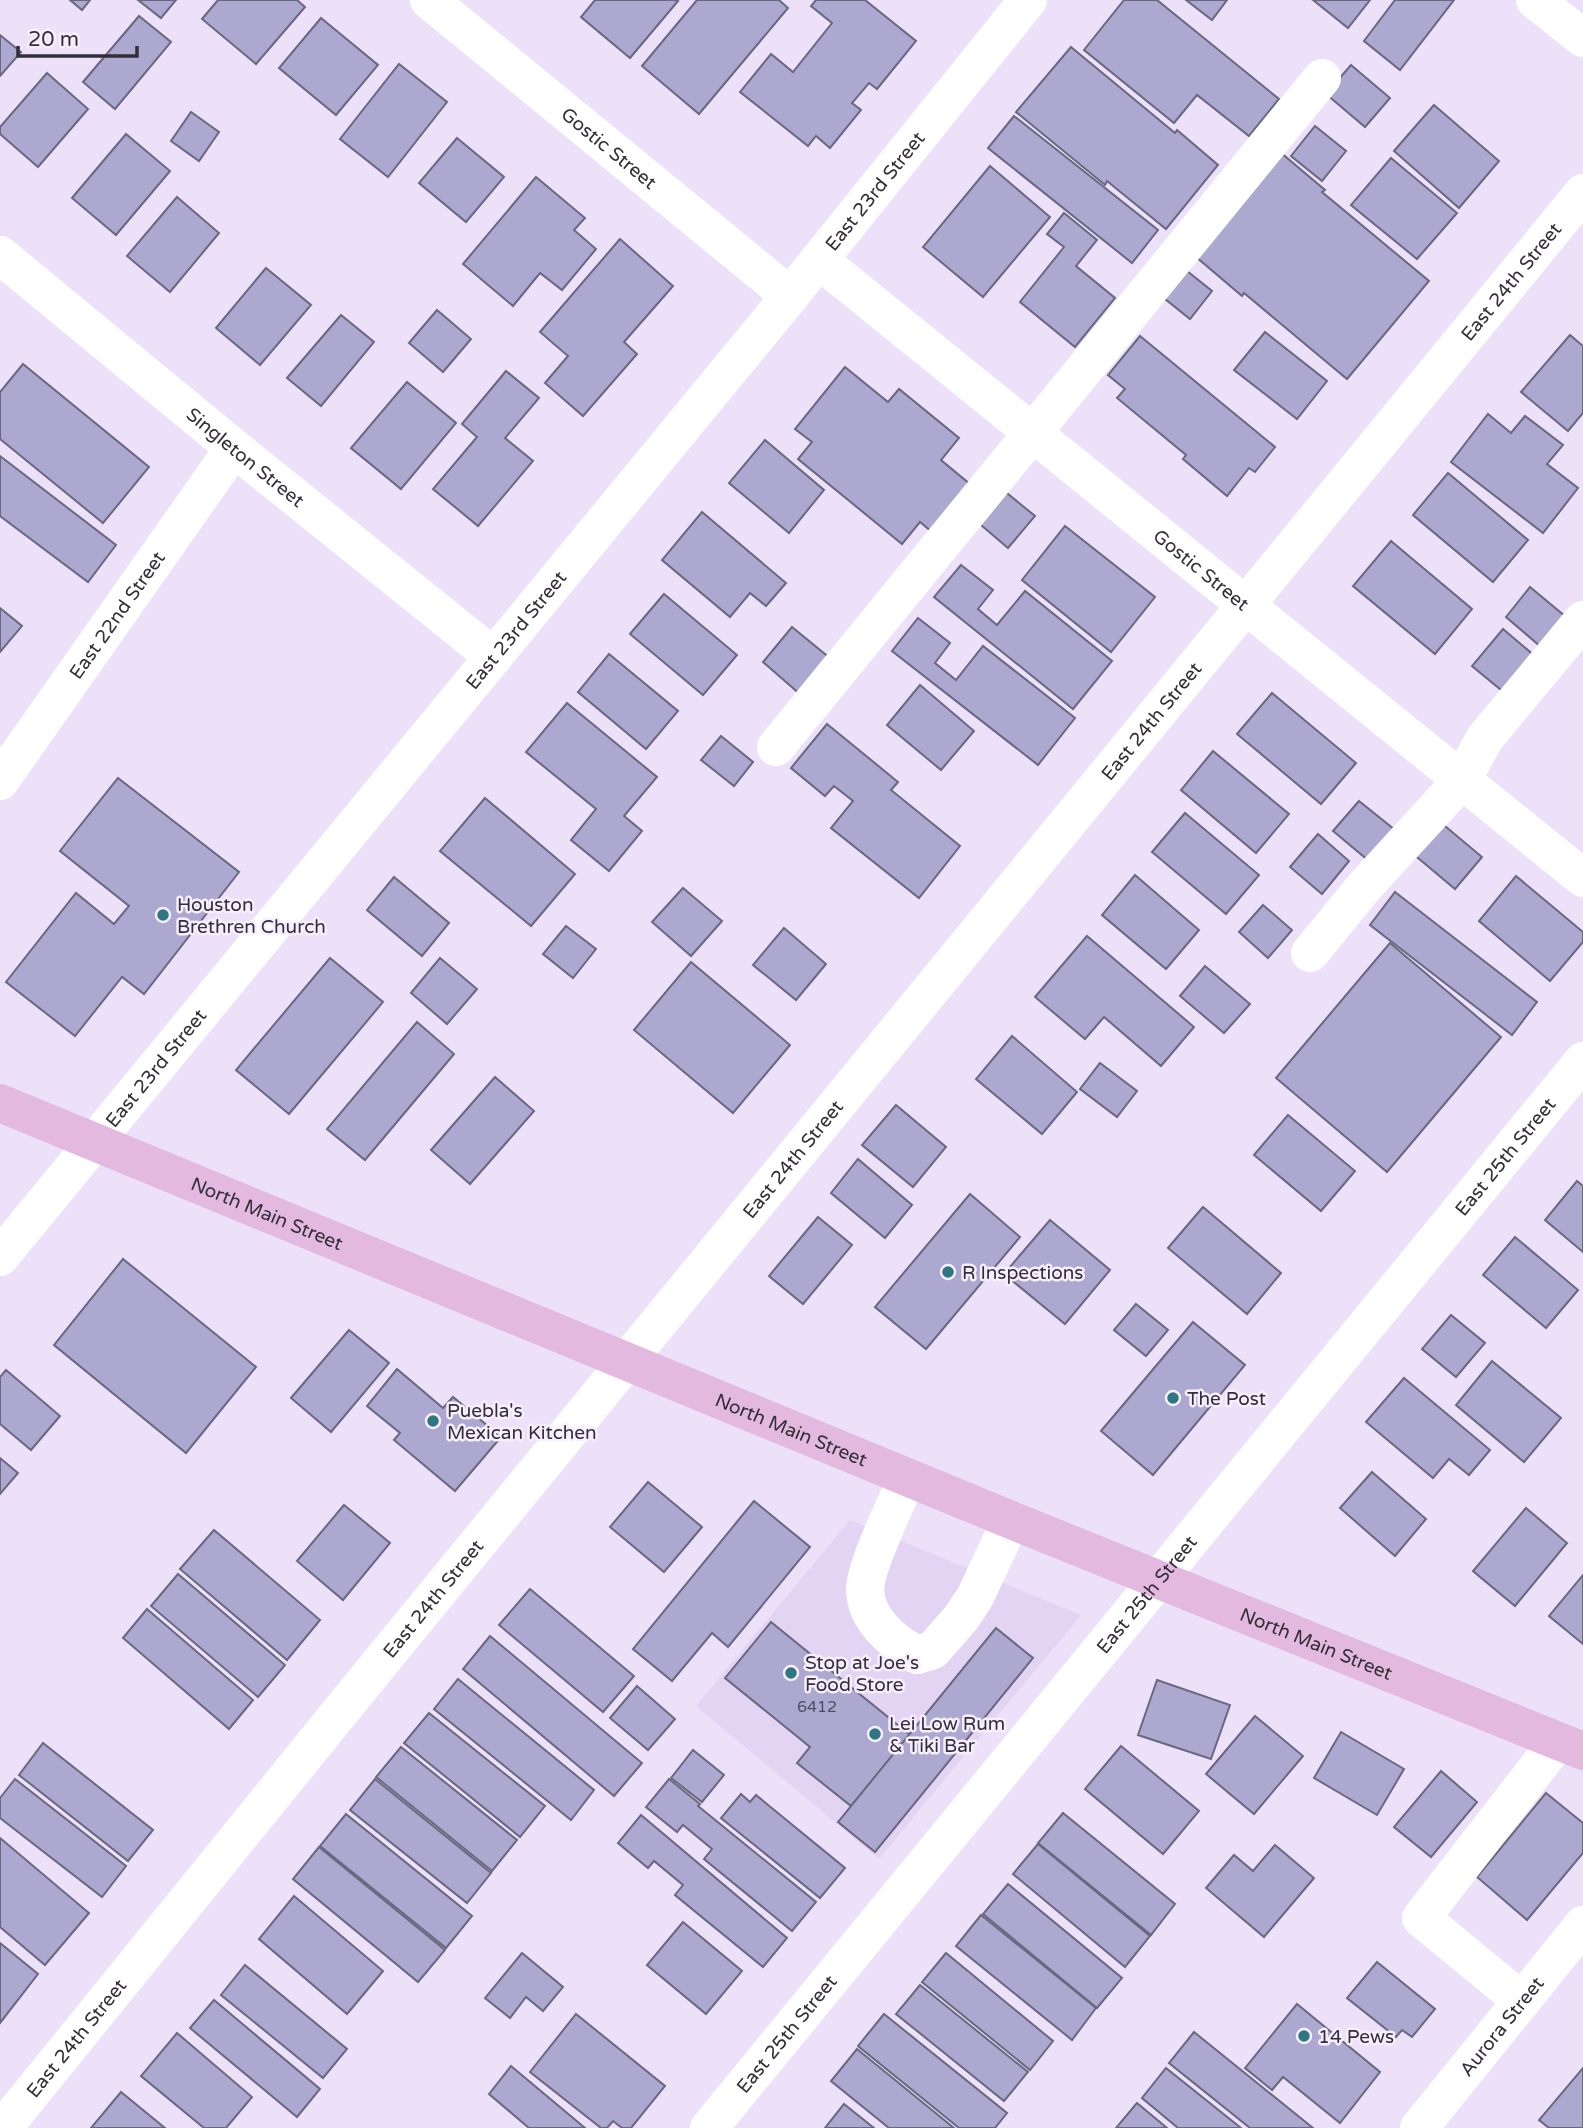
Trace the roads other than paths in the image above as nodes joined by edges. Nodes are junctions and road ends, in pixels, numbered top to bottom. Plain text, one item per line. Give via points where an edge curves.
1 (429, 0) edge
2 (1028, 0) edge
3 (1535, 0) edge
4 (1583, 38) edge
5 (1322, 78) dead end
6 (1583, 194) edge
7 (0, 255) edge
8 (819, 260) junction
9 (790, 296) junction
10 (1032, 431) junction
11 (234, 448) junction
12 (1247, 605) junction
13 (1583, 620) edge
14 (494, 657) junction
15 (776, 747) dead end
16 (1462, 779) junction
17 (0, 781) edge
18 (1583, 878) edge
19 (1310, 953) dead end
20 (1583, 1061) edge
21 (0, 1103) edge
22 (96, 1141) junction
23 (0, 1257) edge
24 (626, 1362) junction
25 (907, 1478) junction
26 (1011, 1520) junction
27 (1158, 1580) junction
28 (1571, 1746) edge
29 (1583, 1925) edge
30 (1522, 2001) junction
31 (3, 2128) edge
32 (709, 2128) edge
33 (1419, 2128) edge

1 - 9 street, Gostic Street
2 - 8 street, East 23rd Street
3 - 4 street
5 - 10 street
6 - 12 street, East 24th Street
7 - 11 street, Singleton Street
8 - 9 street, East 23rd Street
8 - 10 street, Gostic Street
9 - 14 street, East 23rd Street
10 - 12 street, Gostic Street
10 - 15 street
11 - 14 street, Singleton Street
11 - 17 street, East 22nd Street
12 - 16 street, Gostic Street
12 - 24 street, East 24th Street
13 - 16 street via 1485,738
14 - 22 street, East 23rd Street
16 - 18 street, Gostic Street
16 - 19 street
20 - 27 street, East 25th Street
21 - 22 main road, North Main Street
22 - 23 street, East 23rd Street
22 - 24 main road, North Main Street
24 - 25 main road, North Main Street
24 - 31 street, East 24th Street
25 - 26 main road, North Main Street
25 - 26 street via 868,1572 865,1590 870,1611 881,1627 897,1645 917,1655 933,1650 961,1618
26 - 27 main road, North Main Street
27 - 28 main road, North Main Street
27 - 32 street, East 25th Street
28 - 30 street via 1421,1918
29 - 30 street, Aurora Street
30 - 33 street, Aurora Street

